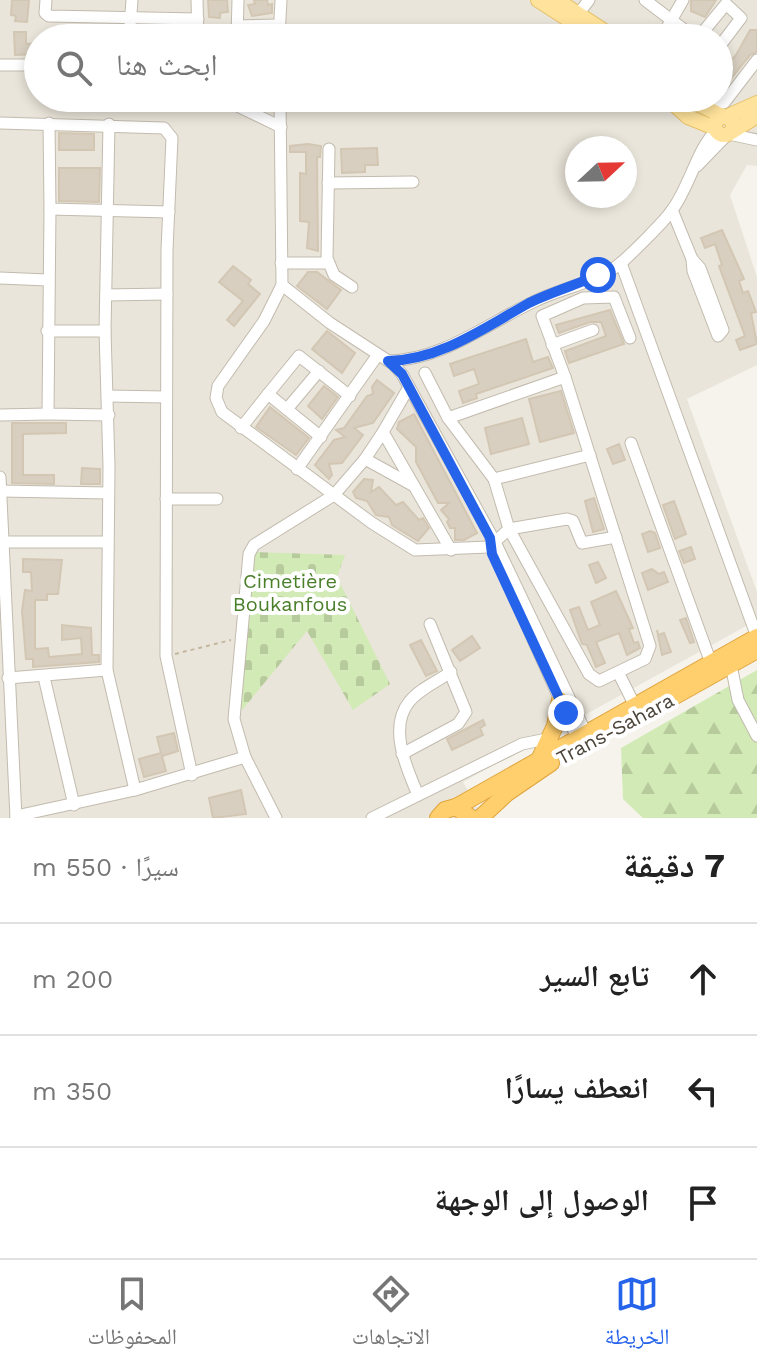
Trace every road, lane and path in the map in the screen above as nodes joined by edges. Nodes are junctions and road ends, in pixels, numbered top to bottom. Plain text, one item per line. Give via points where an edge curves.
1 (46, 0) edge
2 (132, 0) edge
3 (197, 0) edge
4 (238, 0) edge
5 (281, 0) edge
6 (538, 0) edge
7 (557, 0) edge
8 (589, 0) edge
9 (645, 0) edge
10 (683, 0) edge
11 (579, 13) junction
12 (131, 19) junction
13 (198, 19) junction
14 (671, 20) junction
15 (130, 24) edge
16 (198, 24) edge
17 (237, 24) edge
18 (280, 24) edge
19 (575, 24) edge
20 (595, 24) edge
21 (669, 24) edge
22 (677, 24) edge
23 (709, 24) edge
24 (733, 29) edge
25 (757, 60) edge
26 (0, 65) edge
27 (24, 65) edge
28 (733, 91) edge
29 (757, 103) edge
30 (256, 112) edge
31 (280, 112) edge
32 (682, 112) edge
33 (705, 112) edge
34 (757, 116) edge
35 (0, 123) edge
36 (49, 123) junction
37 (109, 124) junction
38 (281, 127) junction
39 (724, 128) junction
40 (757, 140) edge
41 (329, 149) dead end
42 (413, 182) dead end
43 (328, 183) junction
44 (50, 209) junction
45 (672, 210) junction
46 (107, 212) junction
47 (169, 212) junction
48 (692, 259) junction
49 (281, 263) junction
50 (328, 263) junction
51 (621, 263) junction
52 (0, 278) edge
53 (47, 280) junction
54 (282, 285) junction
55 (352, 287) dead end
56 (167, 294) junction
57 (106, 295) junction
58 (593, 330) dead end
59 (47, 331) junction
60 (105, 331) junction
61 (630, 338) dead end
62 (552, 345) junction
63 (382, 358) junction
64 (319, 371) junction
65 (425, 373) dead end
66 (565, 377) junction
67 (409, 387) junction
68 (268, 394) junction
69 (108, 396) junction
70 (350, 396) junction
71 (166, 397) junction
72 (287, 409) junction
73 (48, 414) junction
74 (0, 415) edge
75 (109, 415) junction
76 (448, 418) junction
77 (241, 428) junction
78 (383, 432) junction
79 (321, 437) junction
80 (631, 443) dead end
81 (590, 455) junction
82 (365, 459) junction
83 (297, 469) junction
84 (0, 477) edge
85 (494, 479) junction
86 (416, 487) junction
87 (1, 491) edge
88 (108, 493) junction
89 (334, 495) junction
90 (166, 499) junction
91 (217, 499) dead end
92 (509, 529) junction
93 (616, 537) junction
94 (5, 542) junction
95 (106, 542) junction
96 (492, 542) junction
97 (451, 550) junction
98 (430, 624) dead end
99 (241, 638) junction
100 (755, 644) edge
101 (166, 656) junction
102 (711, 663) junction
103 (731, 665) junction
104 (107, 670) junction
105 (451, 672) junction
106 (619, 674) junction
107 (44, 677) junction
108 (8, 678) junction
109 (560, 700) junction
110 (635, 706) junction
111 (757, 736) edge
112 (578, 737) junction
113 (550, 738) junction
114 (402, 754) junction
115 (245, 757) junction
116 (534, 761) junction
117 (192, 775) junction
118 (135, 790) junction
119 (418, 795) junction
120 (74, 805) junction
121 (441, 814) edge
122 (16, 817) edge
123 (276, 818) edge
124 (372, 818) edge
125 (471, 818) edge
126 (480, 818) edge

1 - 12 street via 49,16
2 - 12 street
3 - 13 street
4 - 17 street
5 - 18 street
6 - 19 main road
7 - 11 main road
8 - 11 street
9 - 14 street
10 - 14 street
11 - 20 main road
12 - 13 street
12 - 15 street
13 - 16 street
14 - 21 street
14 - 22 street
23 - 24 street via 726,4 741,18
25 - 28 street
26 - 27 street
29 - 39 main road
30 - 38 street
31 - 38 street
32 - 39 main road
33 - 39 main road
34 - 39 main road
35 - 36 street
36 - 37 street
36 - 44 street
37 - 46 street
37 - 47 street via 169,131
38 - 49 street
39 - 40 street
39 - 45 street via 705,144
41 - 43 street
42 - 43 street
43 - 50 street
44 - 46 street
44 - 53 street
45 - 48 street
45 - 51 street
46 - 47 street
46 - 57 street
47 - 56 street
48 - 48 street via 714,334 721,335 700,268
49 - 50 street
49 - 54 street
50 - 55 street via 334,275
51 - 63 street via 414,360
51 - 100 street
52 - 53 street
53 - 59 street
54 - 63 street
54 - 77 street via 270,312 218,386 217,404
56 - 57 street
56 - 71 street
57 - 60 street
58 - 62 street
59 - 60 street
59 - 73 street
60 - 69 street
61 - 62 street via 617,299 583,298 542,316
62 - 66 street
63 - 67 street
63 - 70 street
64 - 68 street via 299,356
64 - 70 street
64 - 72 street
65 - 76 street
66 - 76 street
66 - 81 street
67 - 78 street
67 - 96 street
68 - 72 street
68 - 77 street
69 - 71 street
69 - 75 street
70 - 79 street
71 - 90 street
72 - 79 street
73 - 74 street
73 - 75 street
75 - 88 street
76 - 85 street
77 - 83 street
78 - 82 street
78 - 86 street
79 - 83 street
80 - 102 street
81 - 85 street
81 - 93 street
82 - 86 street
82 - 89 street
83 - 89 street
84 - 87 street
85 - 92 street
86 - 97 street
87 - 88 street
87 - 94 street
88 - 95 street
89 - 97 street via 408,547
89 - 99 street via 251,548
90 - 91 street
90 - 101 street
92 - 93 street via 570,520 582,543
92 - 96 street
92 - 106 street via 592,679
93 - 106 street via 650,646 647,657
94 - 95 street
94 - 108 street
95 - 104 street
96 - 97 street
96 - 109 street
96 - 112 street
98 - 105 street
99 - 101 path
99 - 115 street via 234,719
100 - 102 highway, Trans-Sahara
100 - 103 highway, Trans-Sahara
101 - 117 street
102 - 110 highway, Trans-Sahara
103 - 111 street via 738,700
103 - 126 highway, Trans-Sahara via 542,768
104 - 107 street
104 - 118 street
105 - 114 street via 407,703 401,722
105 - 114 street via 465,718
106 - 110 street
107 - 108 street
107 - 120 street
108 - 122 street
109 - 112 street
109 - 113 highway
110 - 112 highway, Trans-Sahara
112 - 113 street
112 - 116 highway, Trans-Sahara
113 - 116 highway
113 - 119 street via 522,744
114 - 119 street
115 - 117 street
115 - 123 street
116 - 121 highway, Trans-Sahara
117 - 118 street
118 - 120 street
119 - 124 street
120 - 122 street
121 - 125 highway

